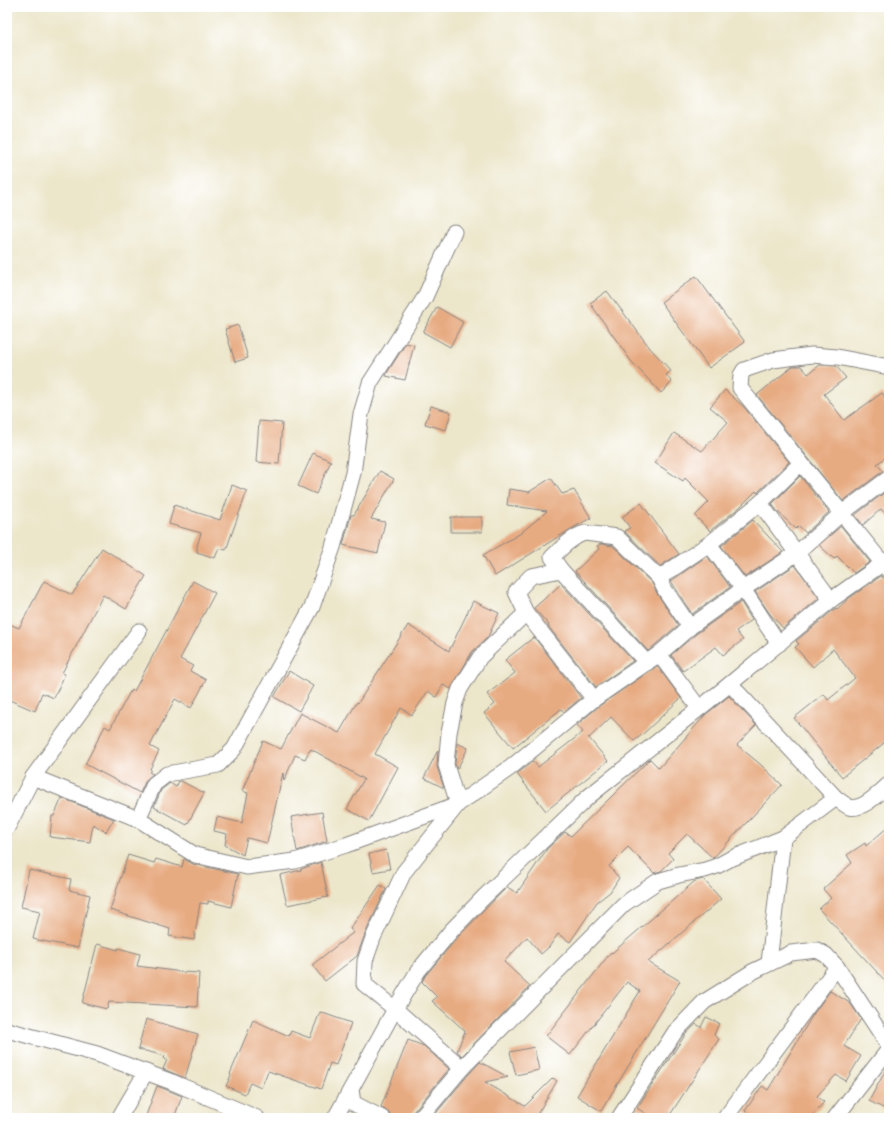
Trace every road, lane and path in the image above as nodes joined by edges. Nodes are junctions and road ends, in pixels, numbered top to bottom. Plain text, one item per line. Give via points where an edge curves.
1 (454, 232) dead end
2 (889, 367) edge
3 (801, 463) junction
4 (889, 478) edge
5 (760, 503) junction
6 (842, 513) junction
7 (709, 544) junction
8 (797, 553) junction
9 (887, 564) edge
10 (562, 570) junction
11 (658, 578) junction
12 (743, 589) junction
13 (831, 600) junction
14 (526, 613) junction
15 (690, 627) junction
16 (139, 631) dead end
17 (779, 644) junction
18 (659, 654) junction
19 (647, 663) junction
20 (730, 684) junction
21 (594, 699) junction
22 (699, 708) junction
23 (34, 777) junction
24 (889, 784) edge
25 (836, 798) junction
26 (458, 804) junction
27 (138, 819) junction
28 (7, 828) edge
29 (783, 838) junction
30 (769, 963) junction
31 (837, 967) junction
32 (395, 1009) junction
33 (7, 1030) edge
34 (889, 1046) edge
35 (889, 1050) edge
36 (462, 1068) junction
37 (146, 1072) junction
38 (351, 1089) junction
39 (119, 1118) edge
40 (257, 1118) edge
41 (335, 1118) edge
42 (382, 1118) edge
43 (420, 1118) edge
44 (619, 1118) edge
45 (725, 1118) edge
46 (835, 1118) edge

1 - 27 street via 425,297 370,383 361,414 353,473 333,547 312,608 234,749 218,765 167,774 154,784
2 - 3 street via 812,355 773,360 744,370 740,388 743,394
3 - 5 street
3 - 6 street
4 - 6 street
5 - 7 street
5 - 8 street
6 - 8 street
6 - 9 street
7 - 11 street
7 - 12 street
8 - 12 street
8 - 13 street
9 - 13 street
10 - 11 street via 552,557 580,534 585,534 617,537
10 - 14 street via 531,576 516,592
10 - 19 street
11 - 15 street
12 - 15 street
12 - 17 street
13 - 17 street
14 - 21 street
14 - 26 street via 480,657 460,689 449,733 446,765
15 - 18 street
16 - 23 street
17 - 20 street
18 - 19 street
18 - 22 street
19 - 21 street
20 - 22 street
20 - 25 street
21 - 26 street via 510,768
22 - 32 street via 588,797 483,898 418,971
23 - 27 street
23 - 28 street
24 - 25 street via 857,808 850,807
25 - 29 street
26 - 27 street via 295,861 247,867 195,855
26 - 32 street via 404,872 365,961 364,984
29 - 30 street
29 - 36 street via 706,870 658,881 624,904
30 - 31 street via 792,953 817,950 826,954
30 - 44 street via 704,1002 675,1032
31 - 34 street
31 - 45 street
32 - 36 street
32 - 38 street
33 - 37 street via 97,1054
35 - 46 street
36 - 43 street
37 - 39 street
37 - 40 street
38 - 41 street
38 - 42 street via 353,1103

